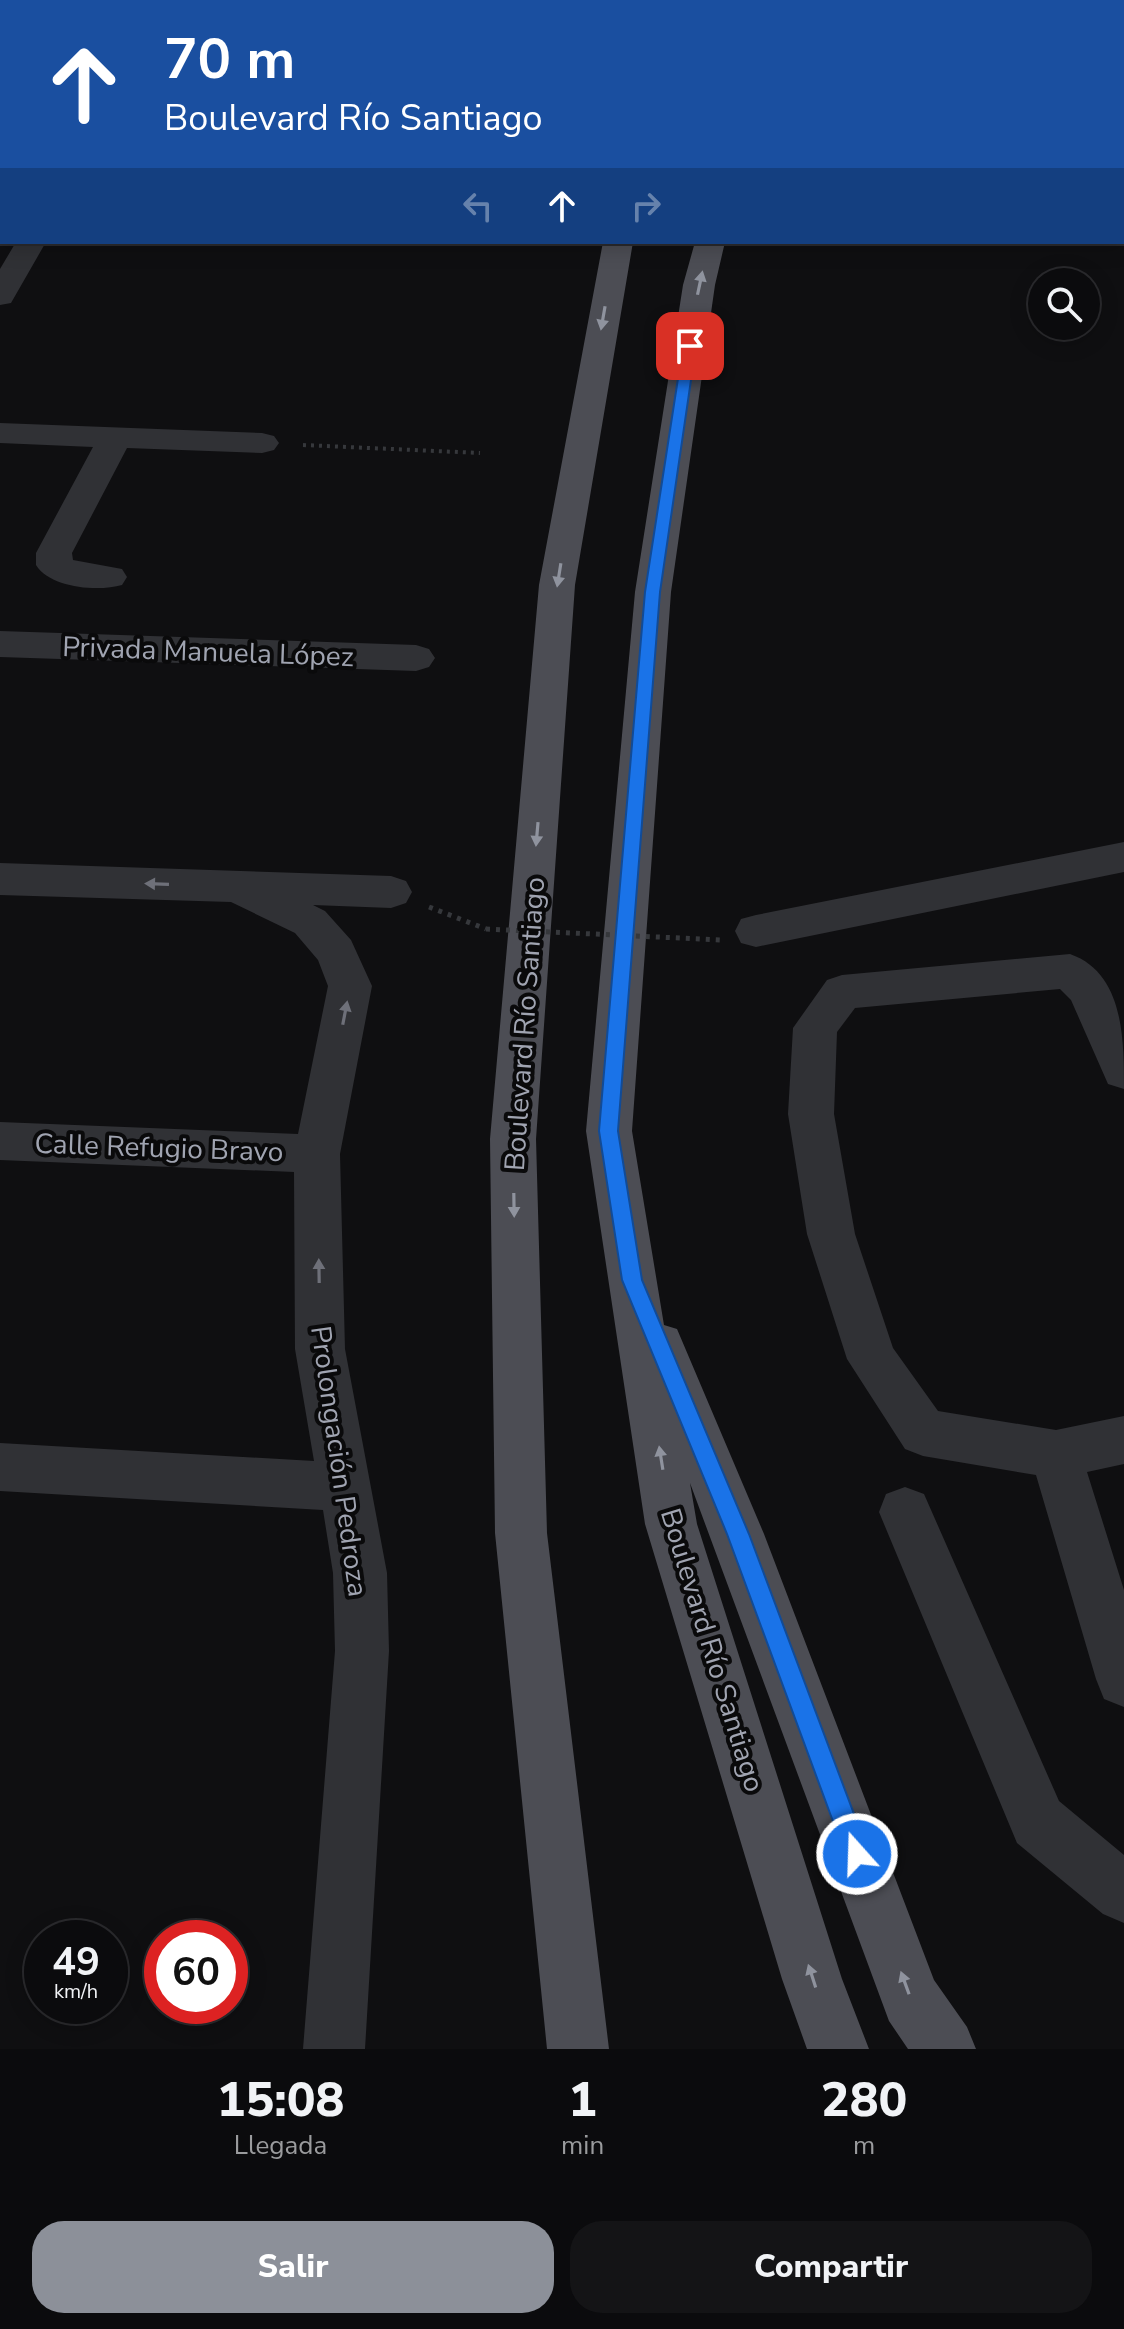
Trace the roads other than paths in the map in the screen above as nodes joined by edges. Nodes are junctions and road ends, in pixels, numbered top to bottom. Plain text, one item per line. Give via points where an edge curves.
1 (30, 244) edge
2 (618, 244) edge
3 (709, 244) edge
4 (0, 296) edge
5 (0, 433) edge
6 (116, 436) junction
7 (262, 443) road end
8 (109, 577) dead end
9 (0, 644) edge
10 (416, 658) dead end
11 (1124, 857) edge
12 (0, 879) edge
13 (235, 886) junction
14 (391, 892) road end
15 (739, 935) road end
16 (1124, 1071) edge
17 (0, 1141) edge
18 (317, 1154) junction
19 (632, 1280) junction
20 (1124, 1440) edge
21 (1056, 1454) junction
22 (0, 1467) edge
23 (343, 1487) junction
24 (905, 1512) dead end
25 (1124, 1679) edge
26 (1124, 1893) edge
27 (334, 2049) edge
28 (578, 2049) edge
29 (838, 2049) edge
30 (945, 2049) edge

1 - 4 street
2 -> 28 main road, Boulevard Río Santiago via 557,585 513,1139 521,1533
19 -> 3 main road, Boulevard Río Santiago via 609,1131 653,592
5 - 6 street
6 - 7 street
6 - 8 street via 54,553 54,565 65,571
9 - 10 street, Privada Manuela López
11 - 15 street
13 -> 12 street
13 - 14 street
18 -> 13 street, Prolongación Pedroza via 350,986 336,952 310,922
16 - 21 street via 1089,990 1070,971 842,992 815,1028 811,1114 831,1234 872,1359 923,1432
17 - 18 street, Calle Refugio Bravo
23 -> 18 street, Prolongación Pedroza via 320,1349
29 -> 19 main road, Boulevard Río Santiago via 671,1524
30 -> 19 main road via 911,1999 738,1534
20 - 21 street
21 - 25 street
22 - 23 street
23 - 27 street, Prolongación Pedroza via 360,1573 362,1651
24 - 26 street via 1038,1822

